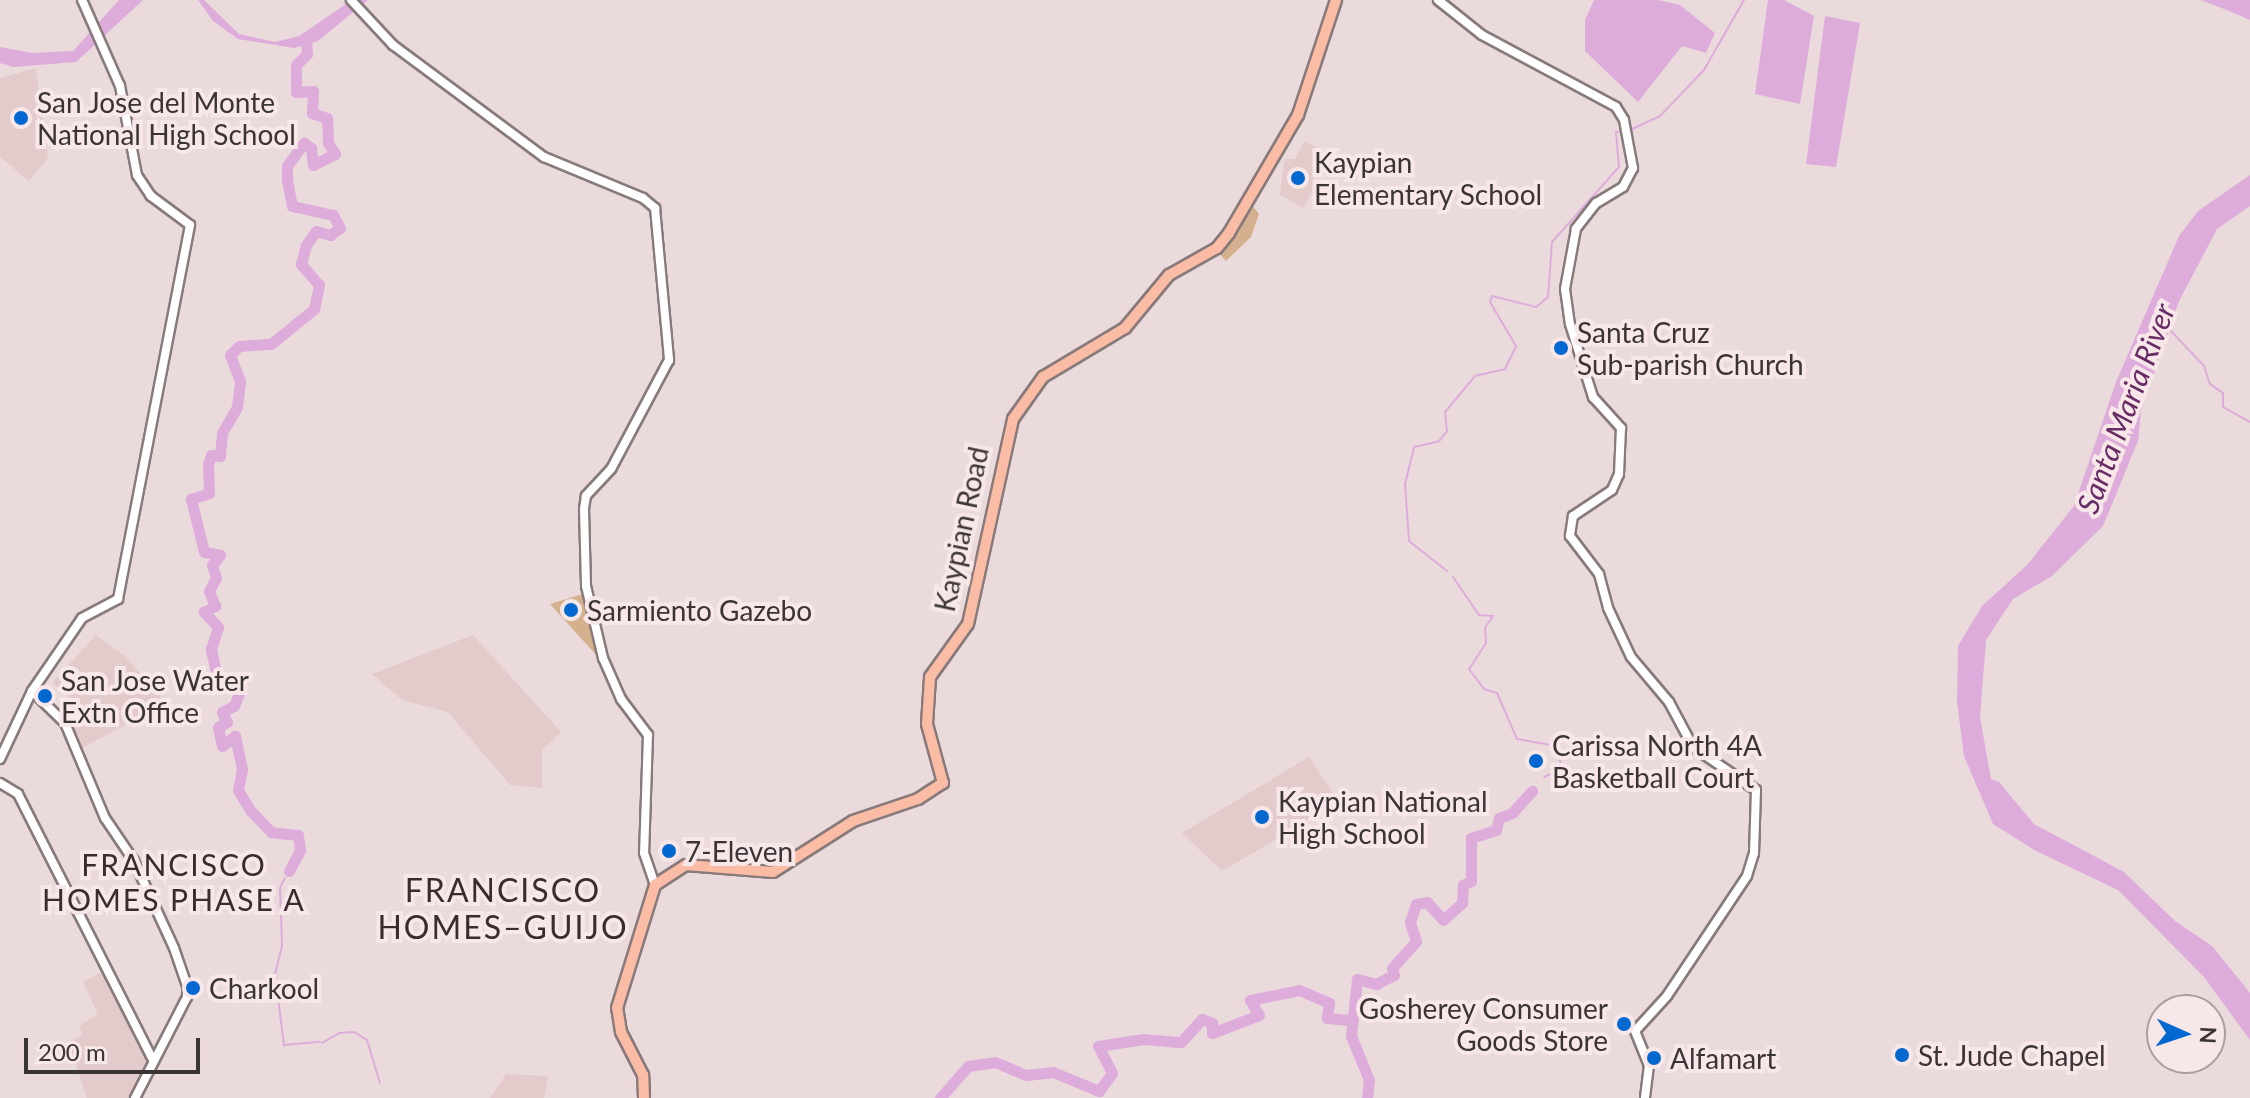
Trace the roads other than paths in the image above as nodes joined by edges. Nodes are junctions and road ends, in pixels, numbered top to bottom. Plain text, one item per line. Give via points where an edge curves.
1 (82, 0) edge
2 (351, 0) edge
3 (1336, 0) edge
4 (1438, 0) edge
5 (32, 691) junction
6 (0, 759) edge
7 (0, 783) edge
8 (655, 885) junction
9 (153, 1060) junction
10 (135, 1098) edge
11 (644, 1098) edge
12 (1645, 1098) edge

1 - 5 street via 120,86 137,175 151,196 190,225 118,599 82,618
2 - 8 street via 367,19 544,157 643,198 655,208 669,360 611,469 586,496 584,521 586,586 608,673 648,735 644,853
3 - 8 main road, Kaypian Road via 1298,115 1229,233 1217,248 1169,275 1125,328 1043,377 1013,419 968,624 930,677 927,724 943,783 918,799 853,821 773,872 686,865
4 - 12 street via 1482,35 1616,107 1624,120 1633,168 1623,187 1596,203 1576,229 1565,289 1593,397 1621,428 1616,484 1573,516 1570,536 1599,574 1611,617 1631,657 1669,702 1693,747 1756,790 1754,853 1747,876 1667,996 1635,1031 1649,1065
5 - 6 street
5 - 9 street via 65,723 105,818 134,861 187,985 187,997
7 - 9 street via 18,794
8 - 11 main road via 617,1008 621,1032 643,1075
9 - 10 street

